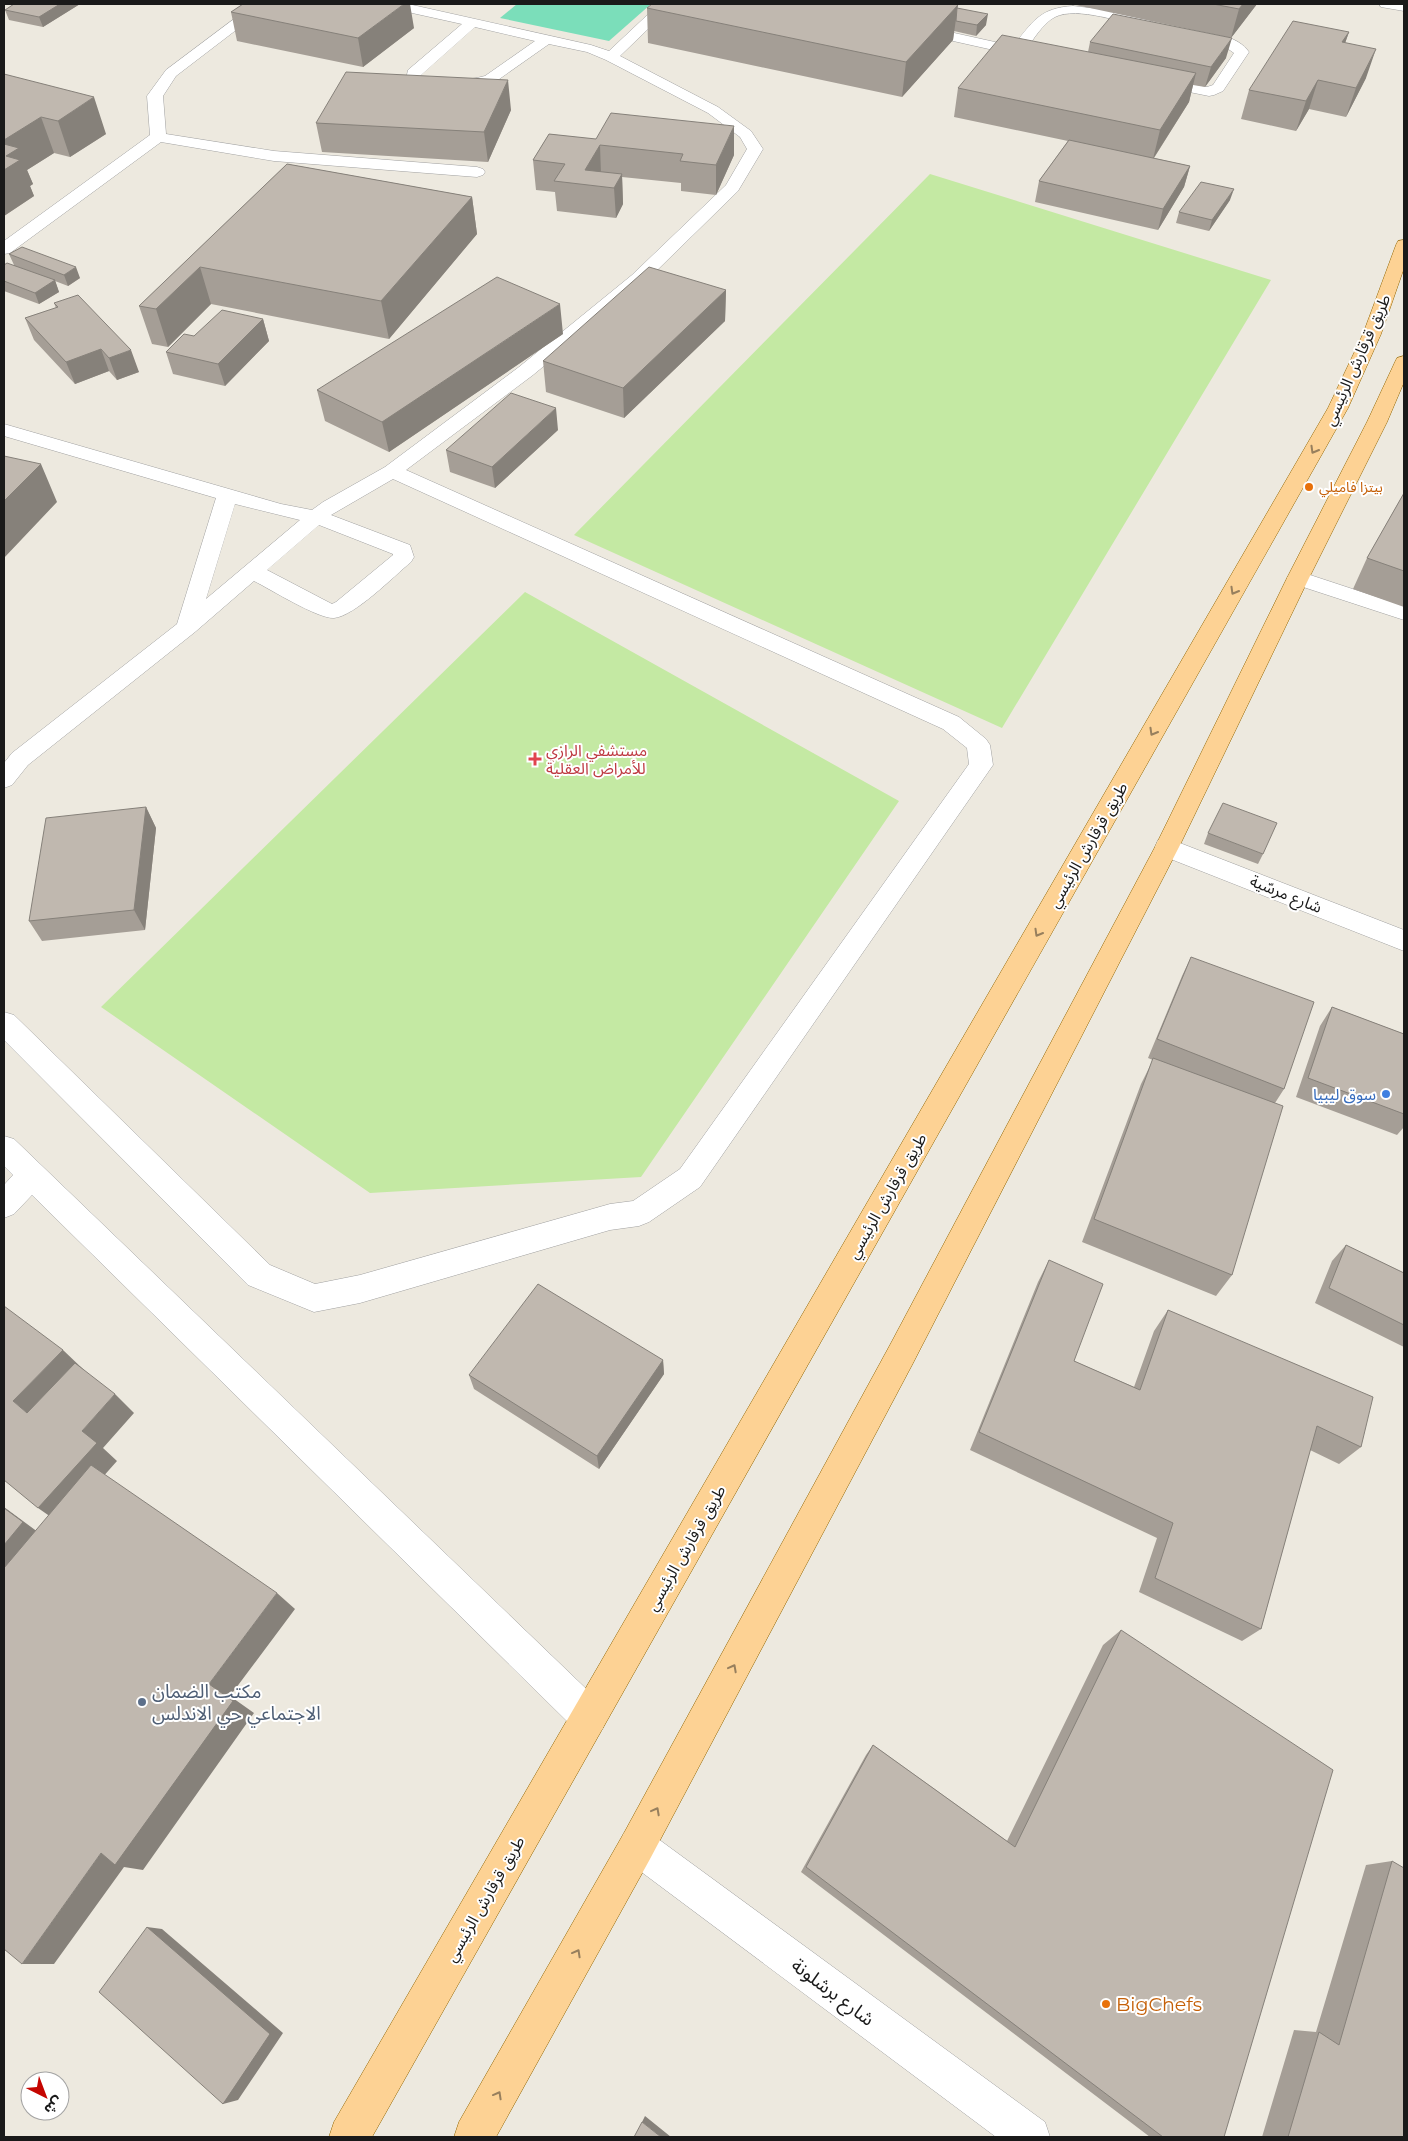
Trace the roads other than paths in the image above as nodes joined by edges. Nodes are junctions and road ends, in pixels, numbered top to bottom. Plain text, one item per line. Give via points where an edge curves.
1 (263, 4) edge
2 (390, 4) edge
3 (666, 4) edge
4 (1386, 4) edge
5 (1404, 7) edge
6 (473, 22) junction
7 (900, 25) edge
8 (1158, 26) edge
9 (1178, 30) edge
10 (547, 39) junction
11 (1017, 51) junction
12 (611, 57) junction
13 (1045, 58) edge
14 (1139, 78) edge
15 (158, 137) junction
16 (476, 172) edge
17 (1404, 245) edge
18 (4, 249) edge
19 (1404, 362) edge
20 (4, 430) edge
21 (392, 471) junction
22 (227, 495) junction
23 (316, 517) junction
24 (252, 571) junction
25 (1298, 578) junction
26 (1404, 614) edge
27 (187, 627) junction
28 (4, 779) edge
29 (1167, 847) junction
30 (1404, 941) edge
31 (4, 1023) edge
32 (4, 1148) edge
33 (32, 1175) junction
34 (4, 1205) edge
35 (589, 1717) junction
36 (637, 1846) junction
37 (349, 2137) edge
38 (474, 2137) edge
39 (1030, 2137) edge

1 - 15 street via 172,73 155,96
2 - 6 street
3 - 12 street
4 - 5 street
6 - 10 street
6 - 10 street via 413,73 413,79 468,84 484,81
7 - 11 street
8 - 11 street via 1066,10 1049,14
9 - 14 street via 1226,40 1242,52 1218,88 1210,92
10 - 12 street
11 - 13 street
12 - 21 street via 714,110 746,134 755,149 732,188 638,279 526,372
15 - 16 street via 274,156
15 - 18 street
17 -> 35 main road, طريق قرقارش الرئيسي via 1372,334 1338,408
19 - 25 main road
20 - 22 street
21 - 23 street
21 - 31 street via 951,723 978,745 981,766 690,1178 639,1213 610,1217 360,1289 314,1298 259,1275
22 - 23 street
22 - 27 street
23 - 24 street
23 - 24 street via 403,550 404,557 344,607 333,611
24 - 27 street
25 - 26 street
25 - 29 main road
27 - 28 street via 20,759
29 - 30 street, شارع مرسّية
36 -> 29 main road via 896,1364
32 - 33 street
33 - 34 street
33 - 35 street
35 - 37 main road, طريق قرقارش الرئيسي
38 -> 36 main road
36 - 39 street, شارع برشلونة

